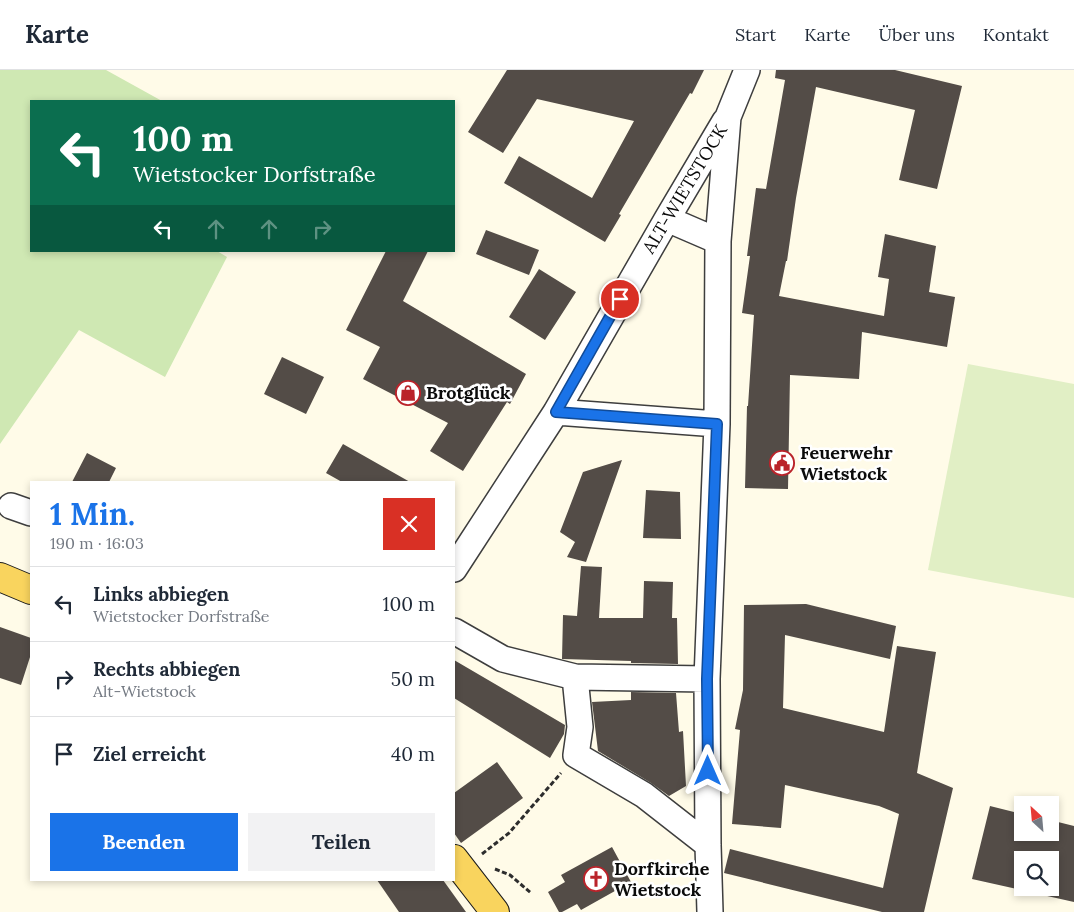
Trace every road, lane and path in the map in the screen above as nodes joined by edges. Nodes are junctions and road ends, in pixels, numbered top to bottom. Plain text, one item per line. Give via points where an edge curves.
1 (747, 70) edge
2 (728, 117) junction
3 (667, 218) junction
4 (718, 241) junction
5 (556, 412) junction
6 (717, 424) junction
7 (455, 567) edge
8 (0, 577) edge
9 (30, 590) edge
10 (455, 632) edge
11 (575, 677) junction
12 (707, 679) junction
13 (576, 756) junction
14 (708, 845) junction
15 (463, 863) edge
16 (531, 893) dead end
17 (495, 912) edge
18 (710, 912) edge

1 - 2 street
2 - 3 street, ALT-WIETSTOCK
2 - 4 street
3 - 4 street
3 - 5 street, ALT-WIETSTOCK
4 - 6 street
5 - 6 street
5 - 7 street, ALT-WIETSTOCK
6 - 12 street
8 - 9 main road
10 - 11 street via 503,659
11 - 12 street
11 - 13 street via 580,727
12 - 14 street
13 - 14 street via 644,795
13 - 15 path via 509,833
14 - 18 street
15 - 16 path via 510,875
15 - 17 main road

